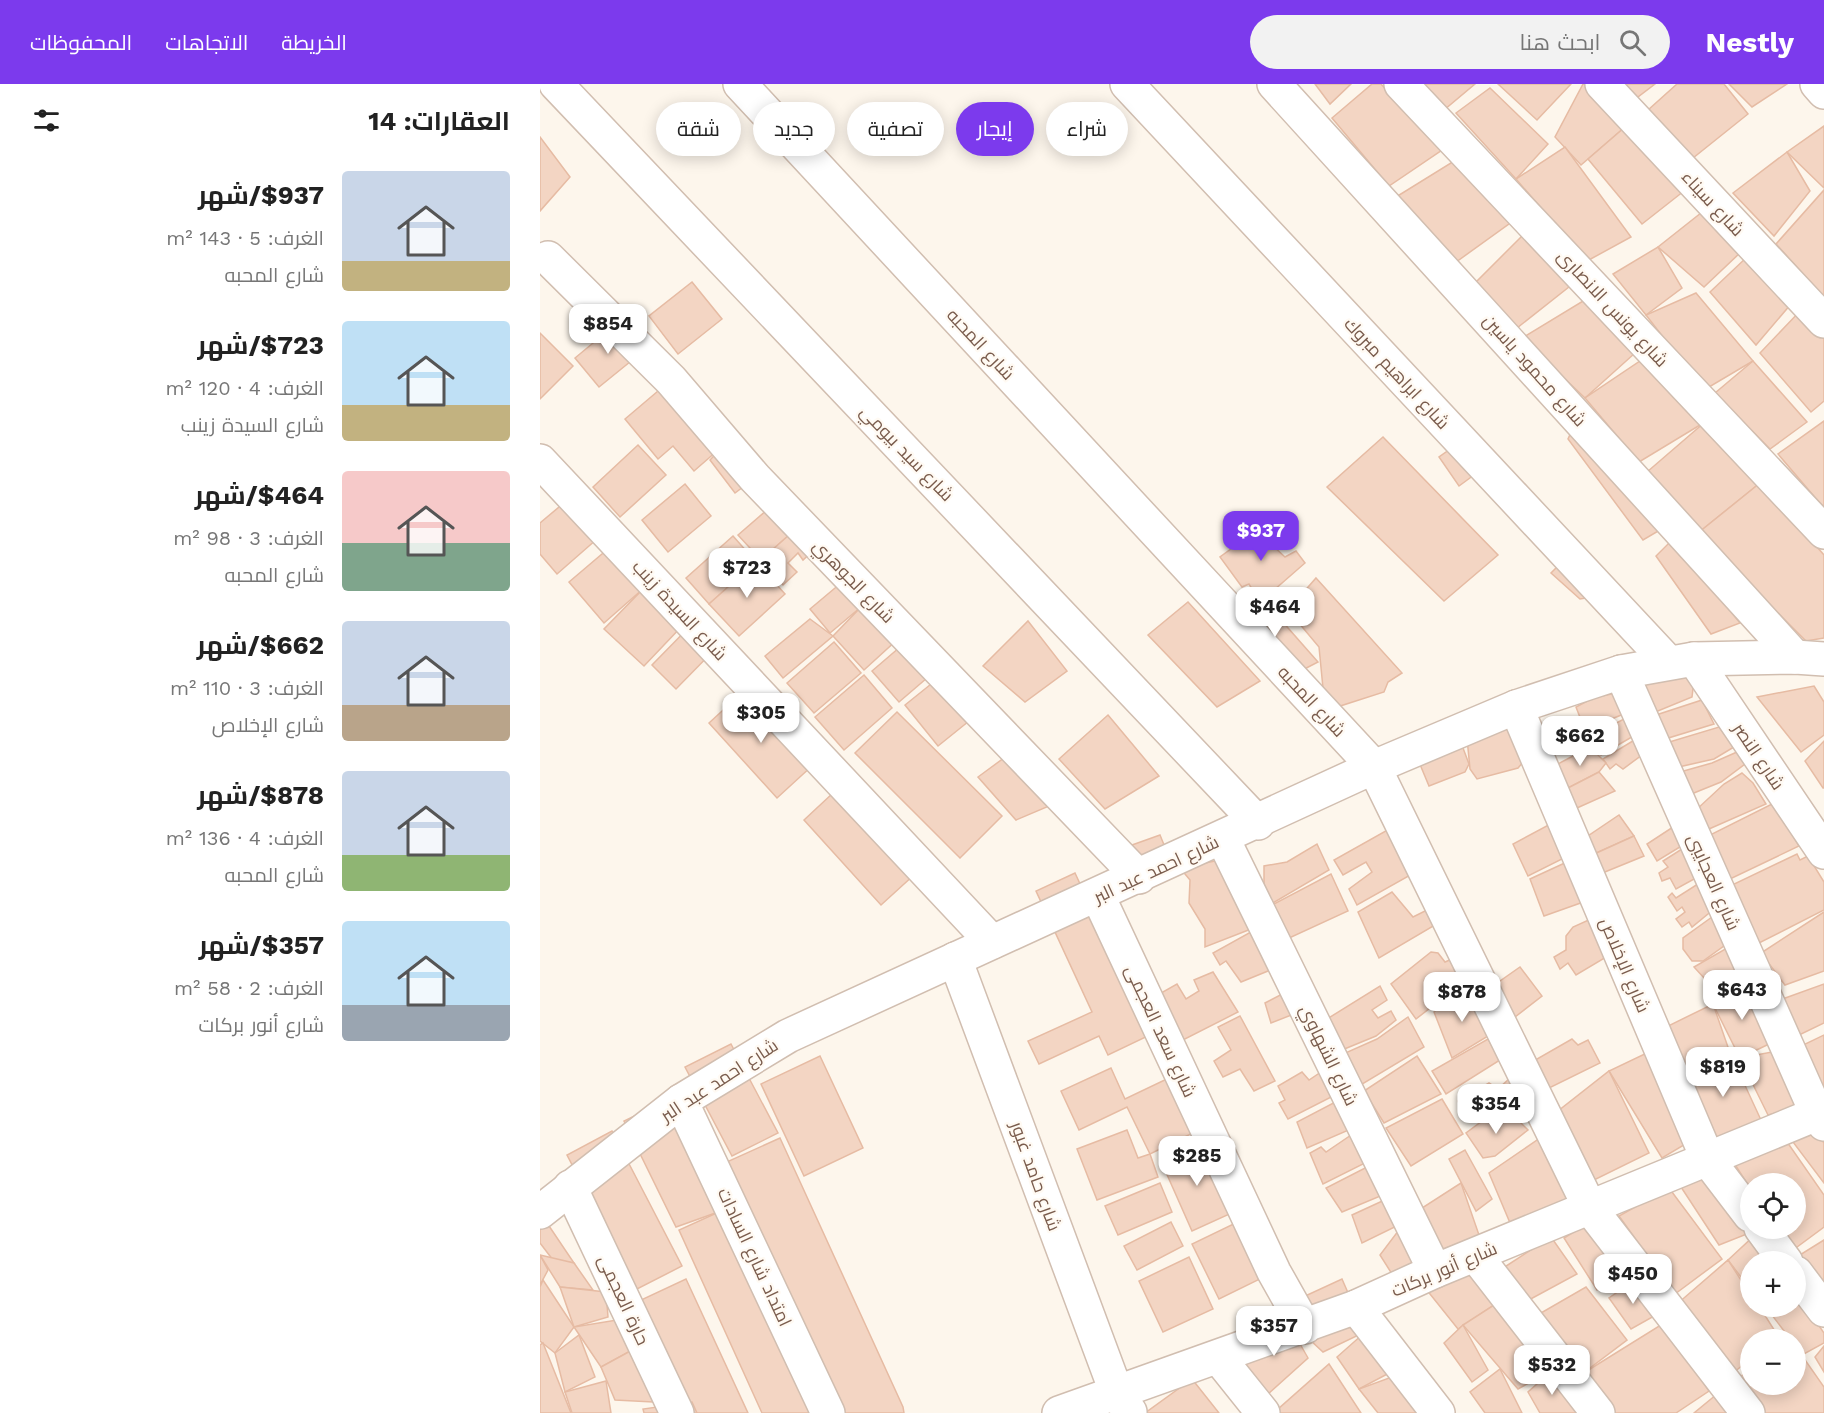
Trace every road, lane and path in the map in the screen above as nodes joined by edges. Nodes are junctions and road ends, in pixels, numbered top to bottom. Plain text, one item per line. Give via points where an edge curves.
1 (556, 84) edge
2 (740, 84) edge
3 (1126, 84) edge
4 (1274, 84) edge
5 (1401, 84) edge
6 (1602, 84) edge
7 (1816, 84) edge
8 (1824, 92) edge
9 (548, 258) dead end
10 (1824, 321) edge
11 (540, 461) edge
12 (1824, 531) edge
13 (1810, 658) edge
14 (1681, 661) junction
15 (1622, 672) junction
16 (1516, 707) junction
17 (1374, 767) junction
18 (1258, 823) junction
19 (1223, 839) junction
20 (1824, 852) edge
21 (1139, 877) junction
22 (1098, 896) junction
23 (992, 942) junction
24 (955, 959) junction
25 (681, 1101) junction
26 (1822, 1116) edge
27 (1708, 1160) junction
28 (570, 1187) junction
29 (1740, 1202) edge
30 (1590, 1208) junction
31 (540, 1212) edge
32 (1476, 1256) junction
33 (1435, 1271) junction
34 (1806, 1286) edge
35 (1356, 1307) junction
36 (1824, 1310) edge
37 (1305, 1327) junction
38 (1219, 1358) junction
39 (1124, 1403) edge
40 (677, 1413) edge
41 (828, 1413) edge
42 (1059, 1413) edge
43 (1263, 1413) edge
44 (1438, 1413) edge
45 (1598, 1413) edge
46 (1748, 1413) edge

1 - 18 street, شارع سيد بيومي
2 - 17 street, شارع المحبه
3 - 14 street, شارع ابراهيم مبروك
4 - 13 street, شارع محمود ياسين
5 - 12 street, شارع يونس الانصارى
6 - 10 street, شارع سيناء
7 - 8 street
9 - 21 street, شارع الجوهري via 672,380 755,478
11 - 23 street, شارع السيدة زينب
13 - 14 street, شارع احمد عبد البر
14 - 15 street, شارع احمد عبد البر
14 - 20 street, شارع النصر
15 - 16 street, شارع احمد عبد البر
15 - 26 street, شارع العجايبى
16 - 17 street, شارع احمد عبد البر
16 - 27 street, شارع الإخلاص
17 - 18 street, شارع احمد عبد البر
17 - 30 street, شارع المحبه
18 - 19 street, شارع احمد عبد البر
19 - 21 street, شارع احمد عبد البر
19 - 33 street, شارع الشهاوي
21 - 22 street, شارع احمد عبد البر
22 - 23 street, شارع احمد عبد البر
22 - 37 street, شارع سعد العجمى via 1274,1272
23 - 24 street, شارع احمد عبد البر
24 - 25 street, شارع احمد عبد البر via 788,1036
24 - 39 street, شارع حامد غبور
25 - 28 street, شارع احمد عبد البر
25 - 41 street, امتداد شارع السادات
26 - 27 street, شارع أنور بركات
27 - 29 street, شارع الإخلاص
27 - 30 street, شارع أنور بركات
28 - 31 street, شارع احمد عبد البر
28 - 40 street, حارة العجمى
30 - 32 street, شارع أنور بركات
30 - 46 street, شارع المحبه
32 - 33 street, شارع أنور بركات
32 - 45 street
33 - 35 street, شارع أنور بركات
34 - 36 street
35 - 37 street, شارع أنور بركات
35 - 44 street
37 - 38 street, شارع أنور بركات
38 - 39 street, شارع أنور بركات
38 - 43 street
39 - 42 street, شارع أنور بركات

